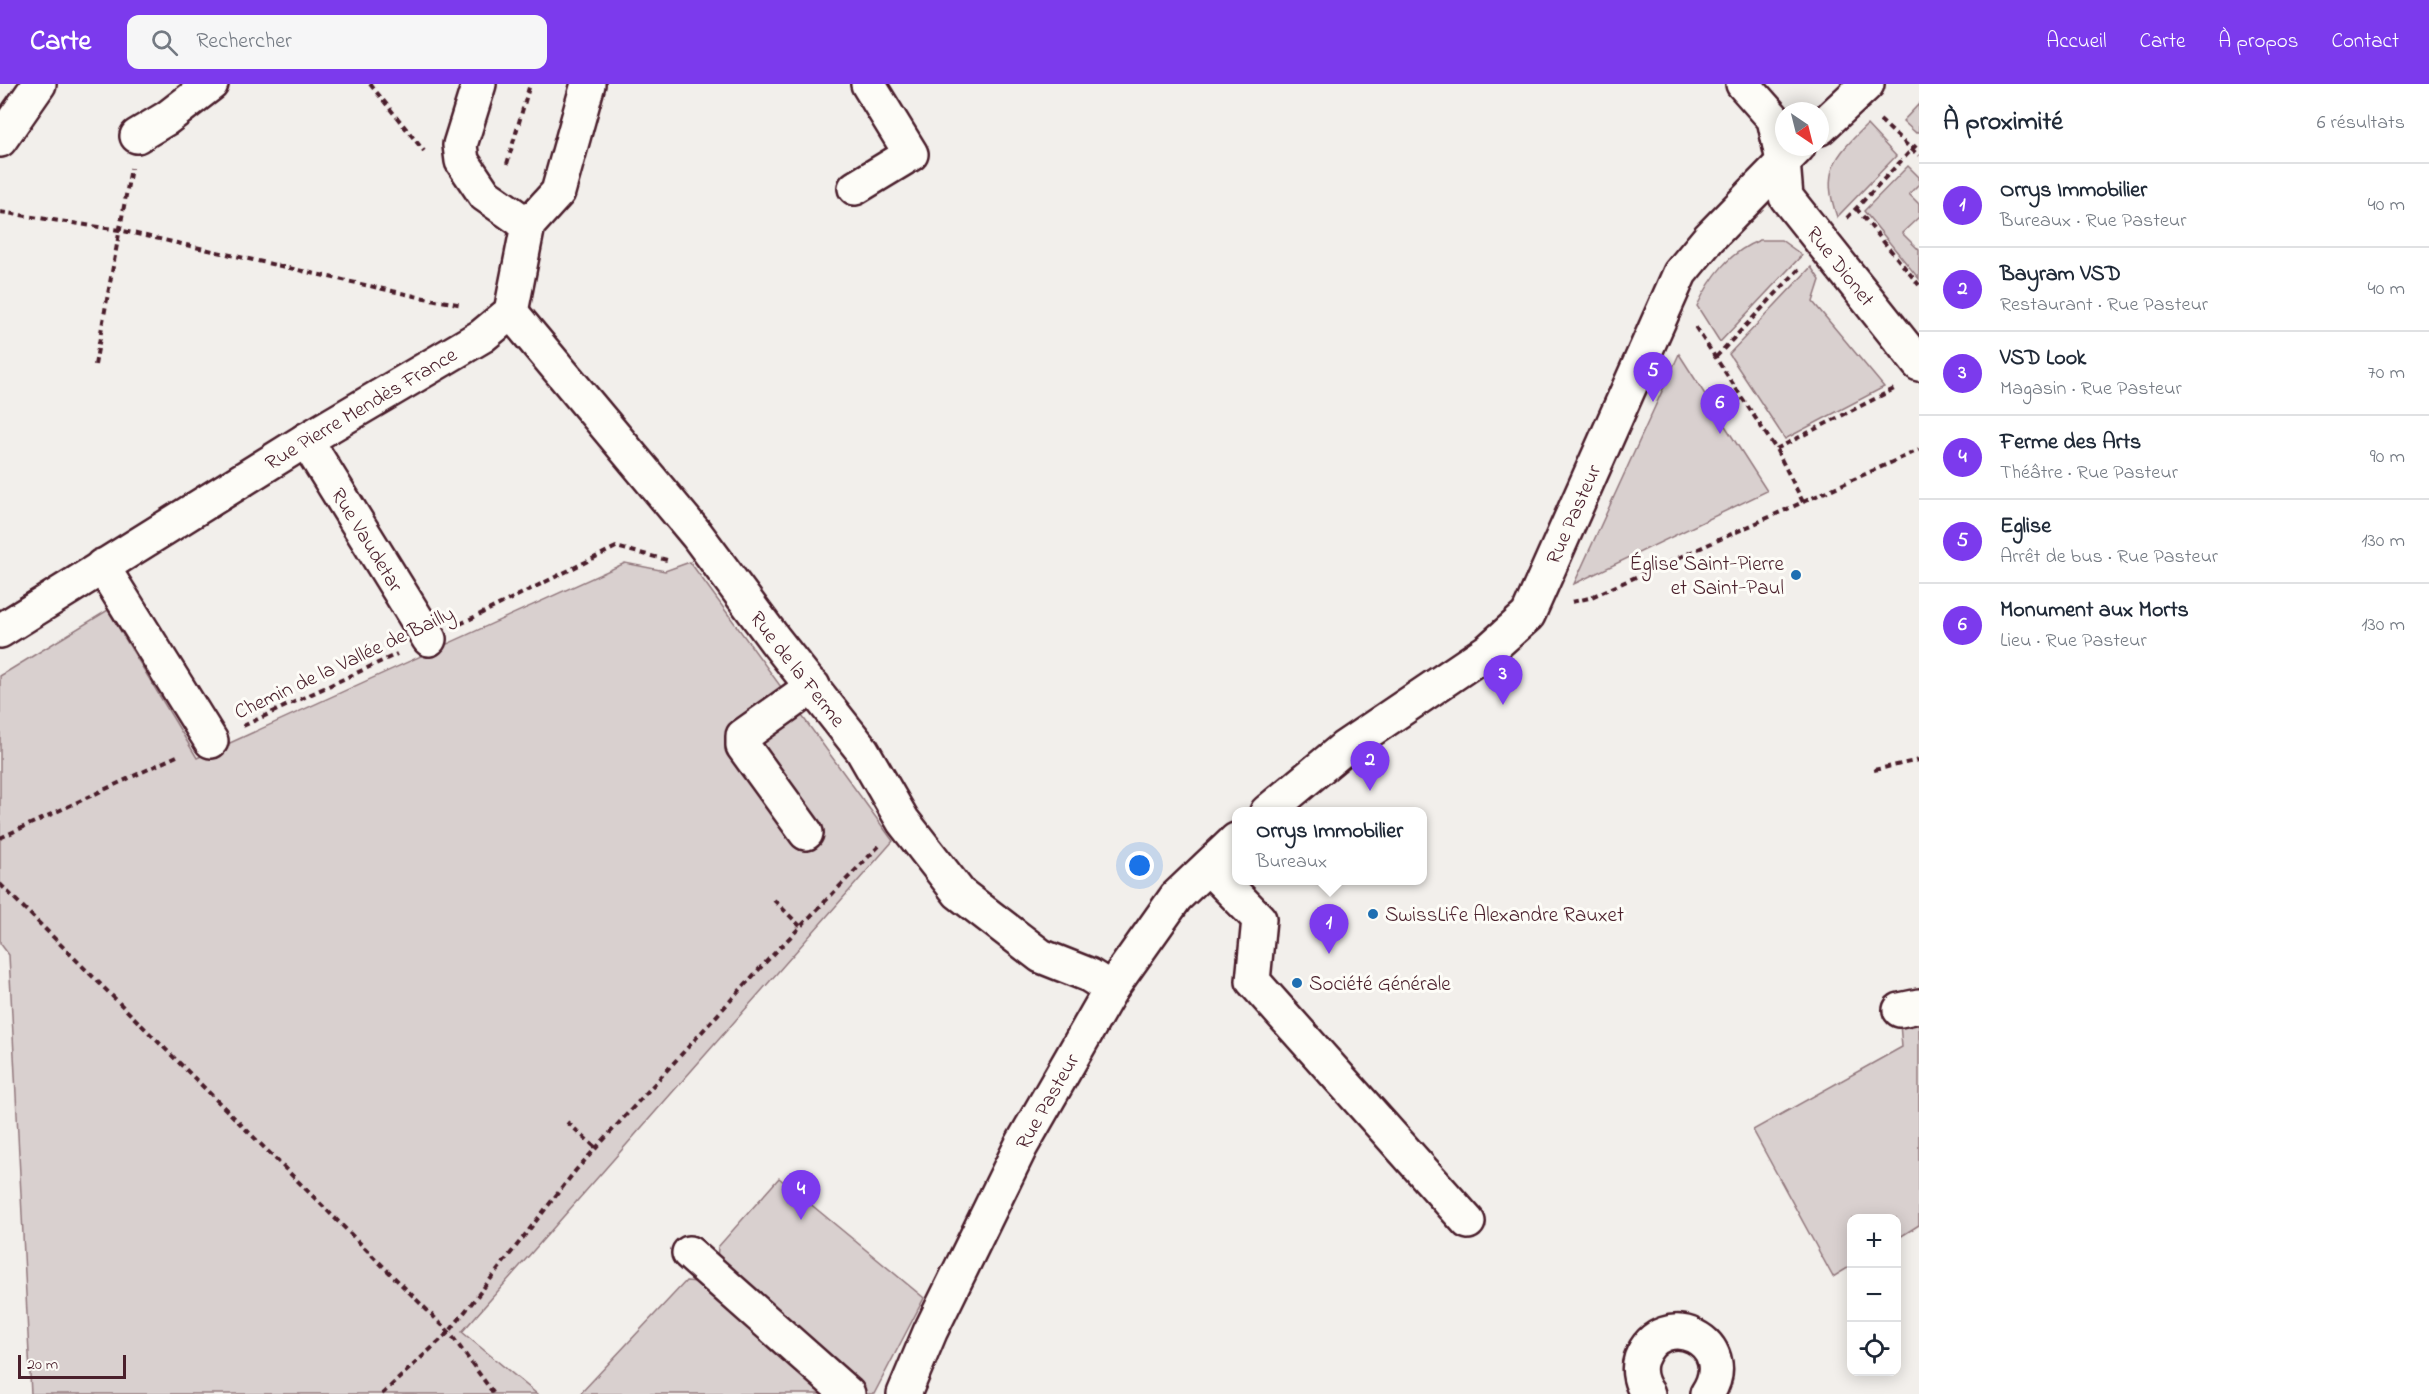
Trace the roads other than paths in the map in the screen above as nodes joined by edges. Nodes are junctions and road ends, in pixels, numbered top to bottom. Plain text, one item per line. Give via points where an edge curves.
1 (39, 84) edge
2 (211, 84) edge
3 (479, 84) edge
4 (588, 84) edge
5 (868, 84) edge
6 (1743, 84) edge
7 (1862, 90) edge
8 (1829, 120) edge
9 (1775, 121) edge
10 (137, 136) road end
11 (0, 140) edge
12 (1788, 156) edge
13 (1790, 156) edge
14 (855, 188) dead end
15 (528, 225) junction
16 (511, 312) junction
17 (1909, 375) edge
18 (306, 440) junction
19 (102, 566) junction
20 (0, 632) edge
21 (429, 639) road end
22 (813, 686) junction
23 (211, 741) road end
24 (1273, 807) edge
25 (806, 833) dead end
26 (1232, 844) edge
27 (1208, 867) junction
28 (1111, 990) junction
29 (1468, 1222) dead end
30 (689, 1253) dead end
31 (848, 1394) edge
32 (904, 1394) edge
33 (1648, 1394) edge
34 (1707, 1394) edge

1 - 11 street
2 - 10 street
3 - 15 street via 460,145 462,161 485,195
4 - 15 street via 558,192
5 - 14 street via 911,154
6 - 9 street, Rue Dionet
7 - 8 street
12 - 24 street, Rue Pasteur via 1680,273 1528,615 1489,650 1344,748
13 - 17 street, Rue Dionet via 1786,197 1822,243
15 - 16 street
16 - 18 street, Rue Pierre Mendès France via 482,336
16 - 22 street, Rue de la Ferme via 697,535
18 - 19 street, Rue Pierre Mendès France
18 - 21 street, Rue Vaudetar
19 - 20 street, Rue Pierre Mendès France
19 - 23 street
22 - 25 street via 743,736 743,746
22 - 28 street, Rue de la Ferme via 862,750 903,821 959,893 1041,956 1089,975
26 - 27 street, Rue Pasteur
27 - 28 street, Rue Pasteur via 1176,897
27 - 29 street via 1258,919 1253,981
28 - 32 street, Rue Pasteur via 1021,1146
30 - 31 street
33 - 34 street via 1640,1376 1644,1352 1662,1335 1675,1332 1699,1338 1714,1357 1714,1382

